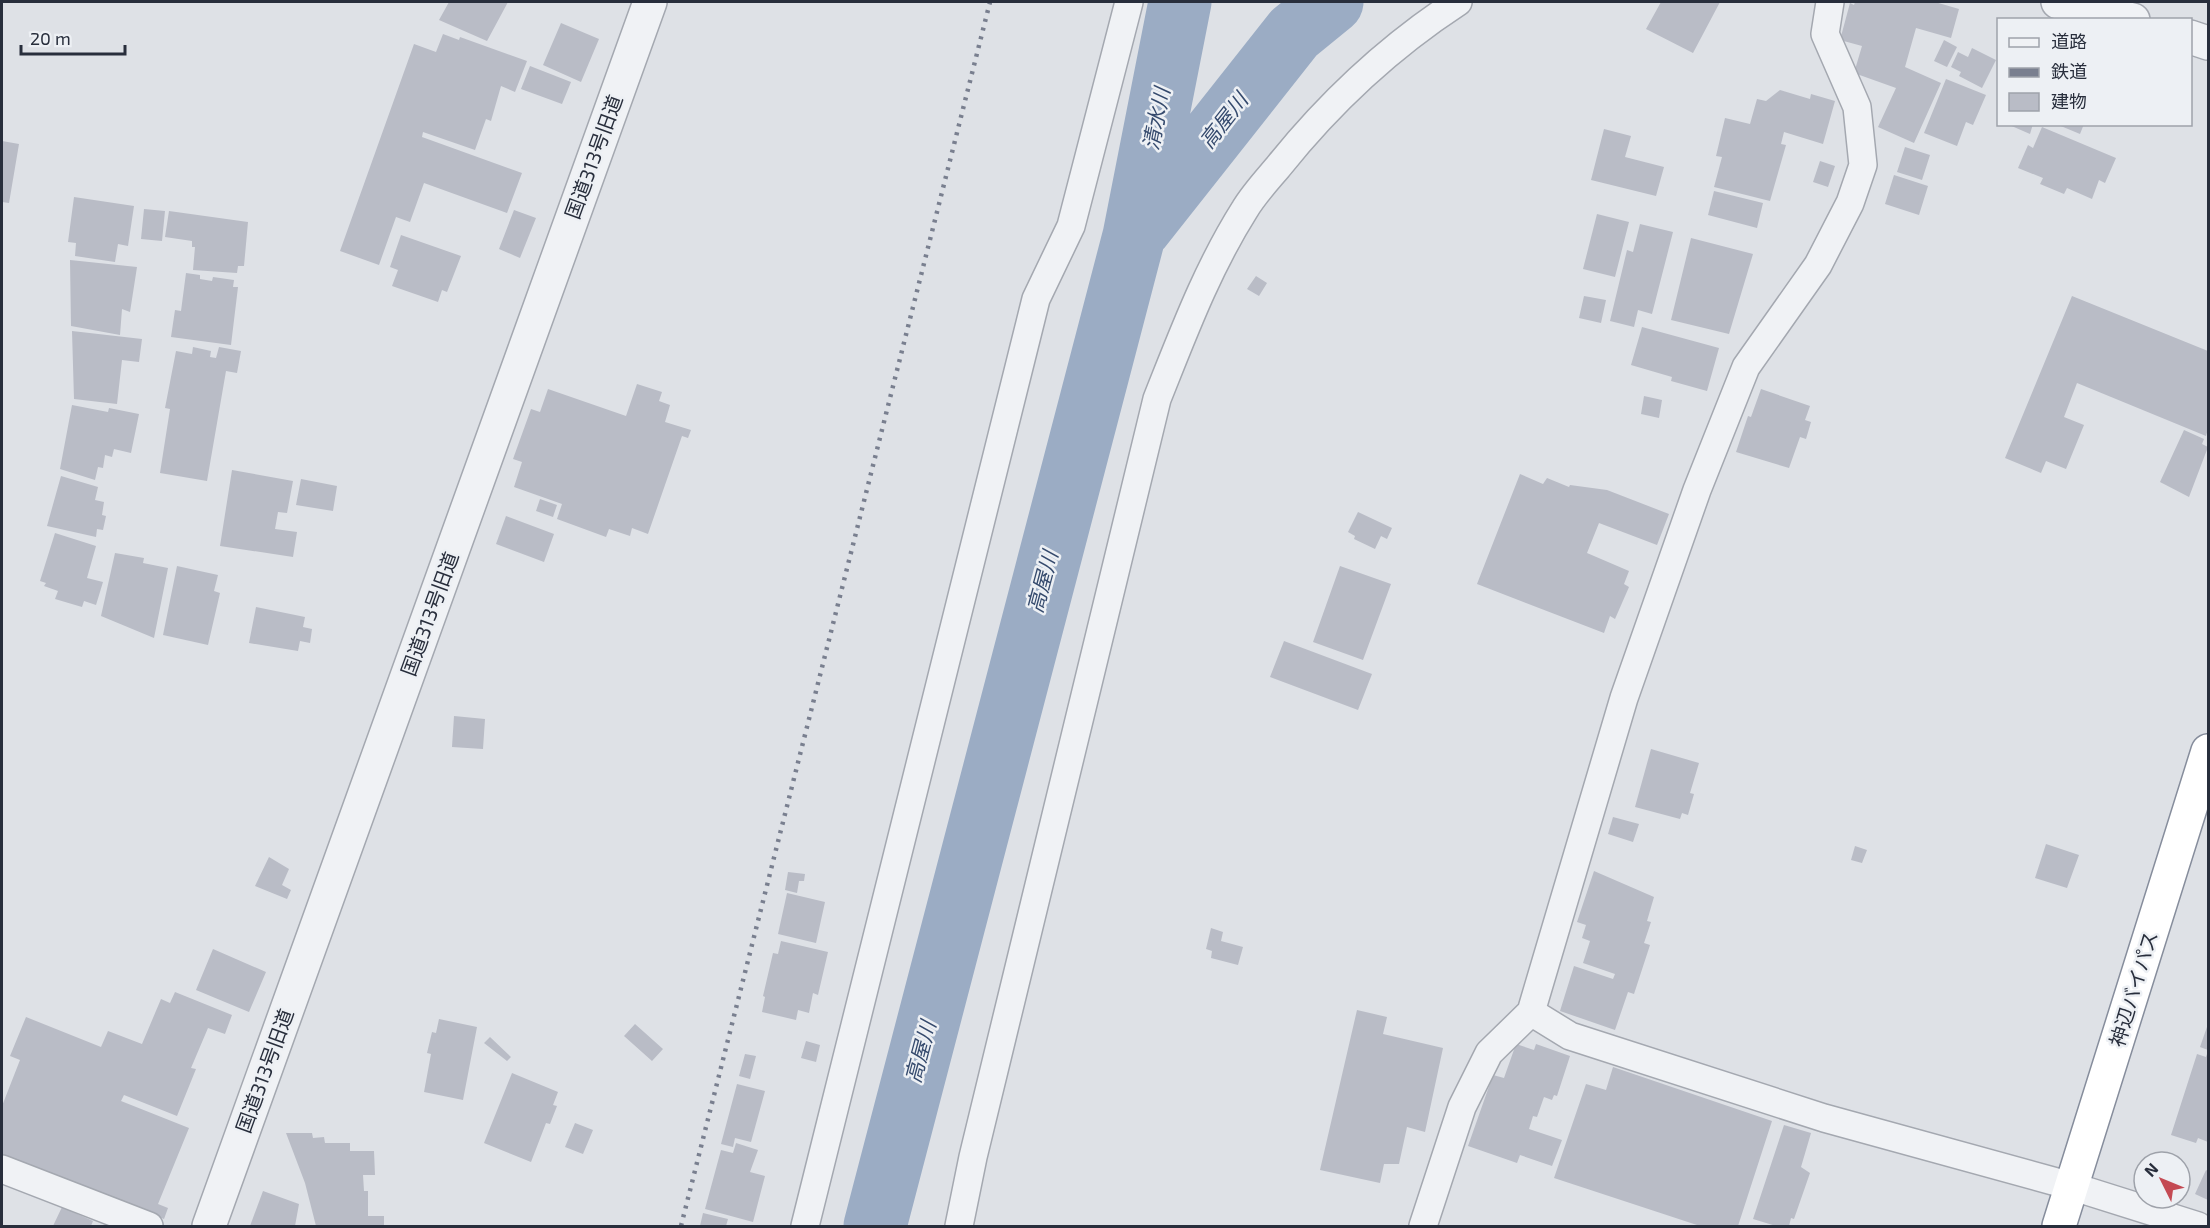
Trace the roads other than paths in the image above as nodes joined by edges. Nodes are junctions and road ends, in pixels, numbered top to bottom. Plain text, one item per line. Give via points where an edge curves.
1 (650, 2) edge
2 (1129, 2) edge
3 (1458, 2) edge
4 (1830, 2) edge
5 (2058, 2) edge
6 (2125, 18) edge
7 (2192, 39) edge
8 (2208, 43) edge
9 (2208, 751) edge
10 (1531, 1012) junction
11 (2, 1169) edge
12 (2071, 1186) junction
13 (149, 1227) edge
14 (209, 1227) edge
15 (805, 1227) edge
16 (959, 1227) edge
17 (1423, 1227) edge
18 (2059, 1227) edge
19 (2198, 1227) edge

1 - 14 street, 国道313号旧道
2 - 15 street via 1071,226 1036,299
3 - 16 street via 1359,77 1297,144 1245,208 1200,290 1157,399
4 - 10 street via 1825,34 1857,107 1863,165 1850,204 1818,266 1746,367 1697,490 1624,698
5 - 6 street
7 - 8 street
9 - 12 highway, 神辺バイパス
10 - 12 street via 1570,1036 1824,1118
10 - 17 street via 1490,1053 1461,1107
11 - 13 street
12 - 18 highway, 神辺バイパス
12 - 19 street

